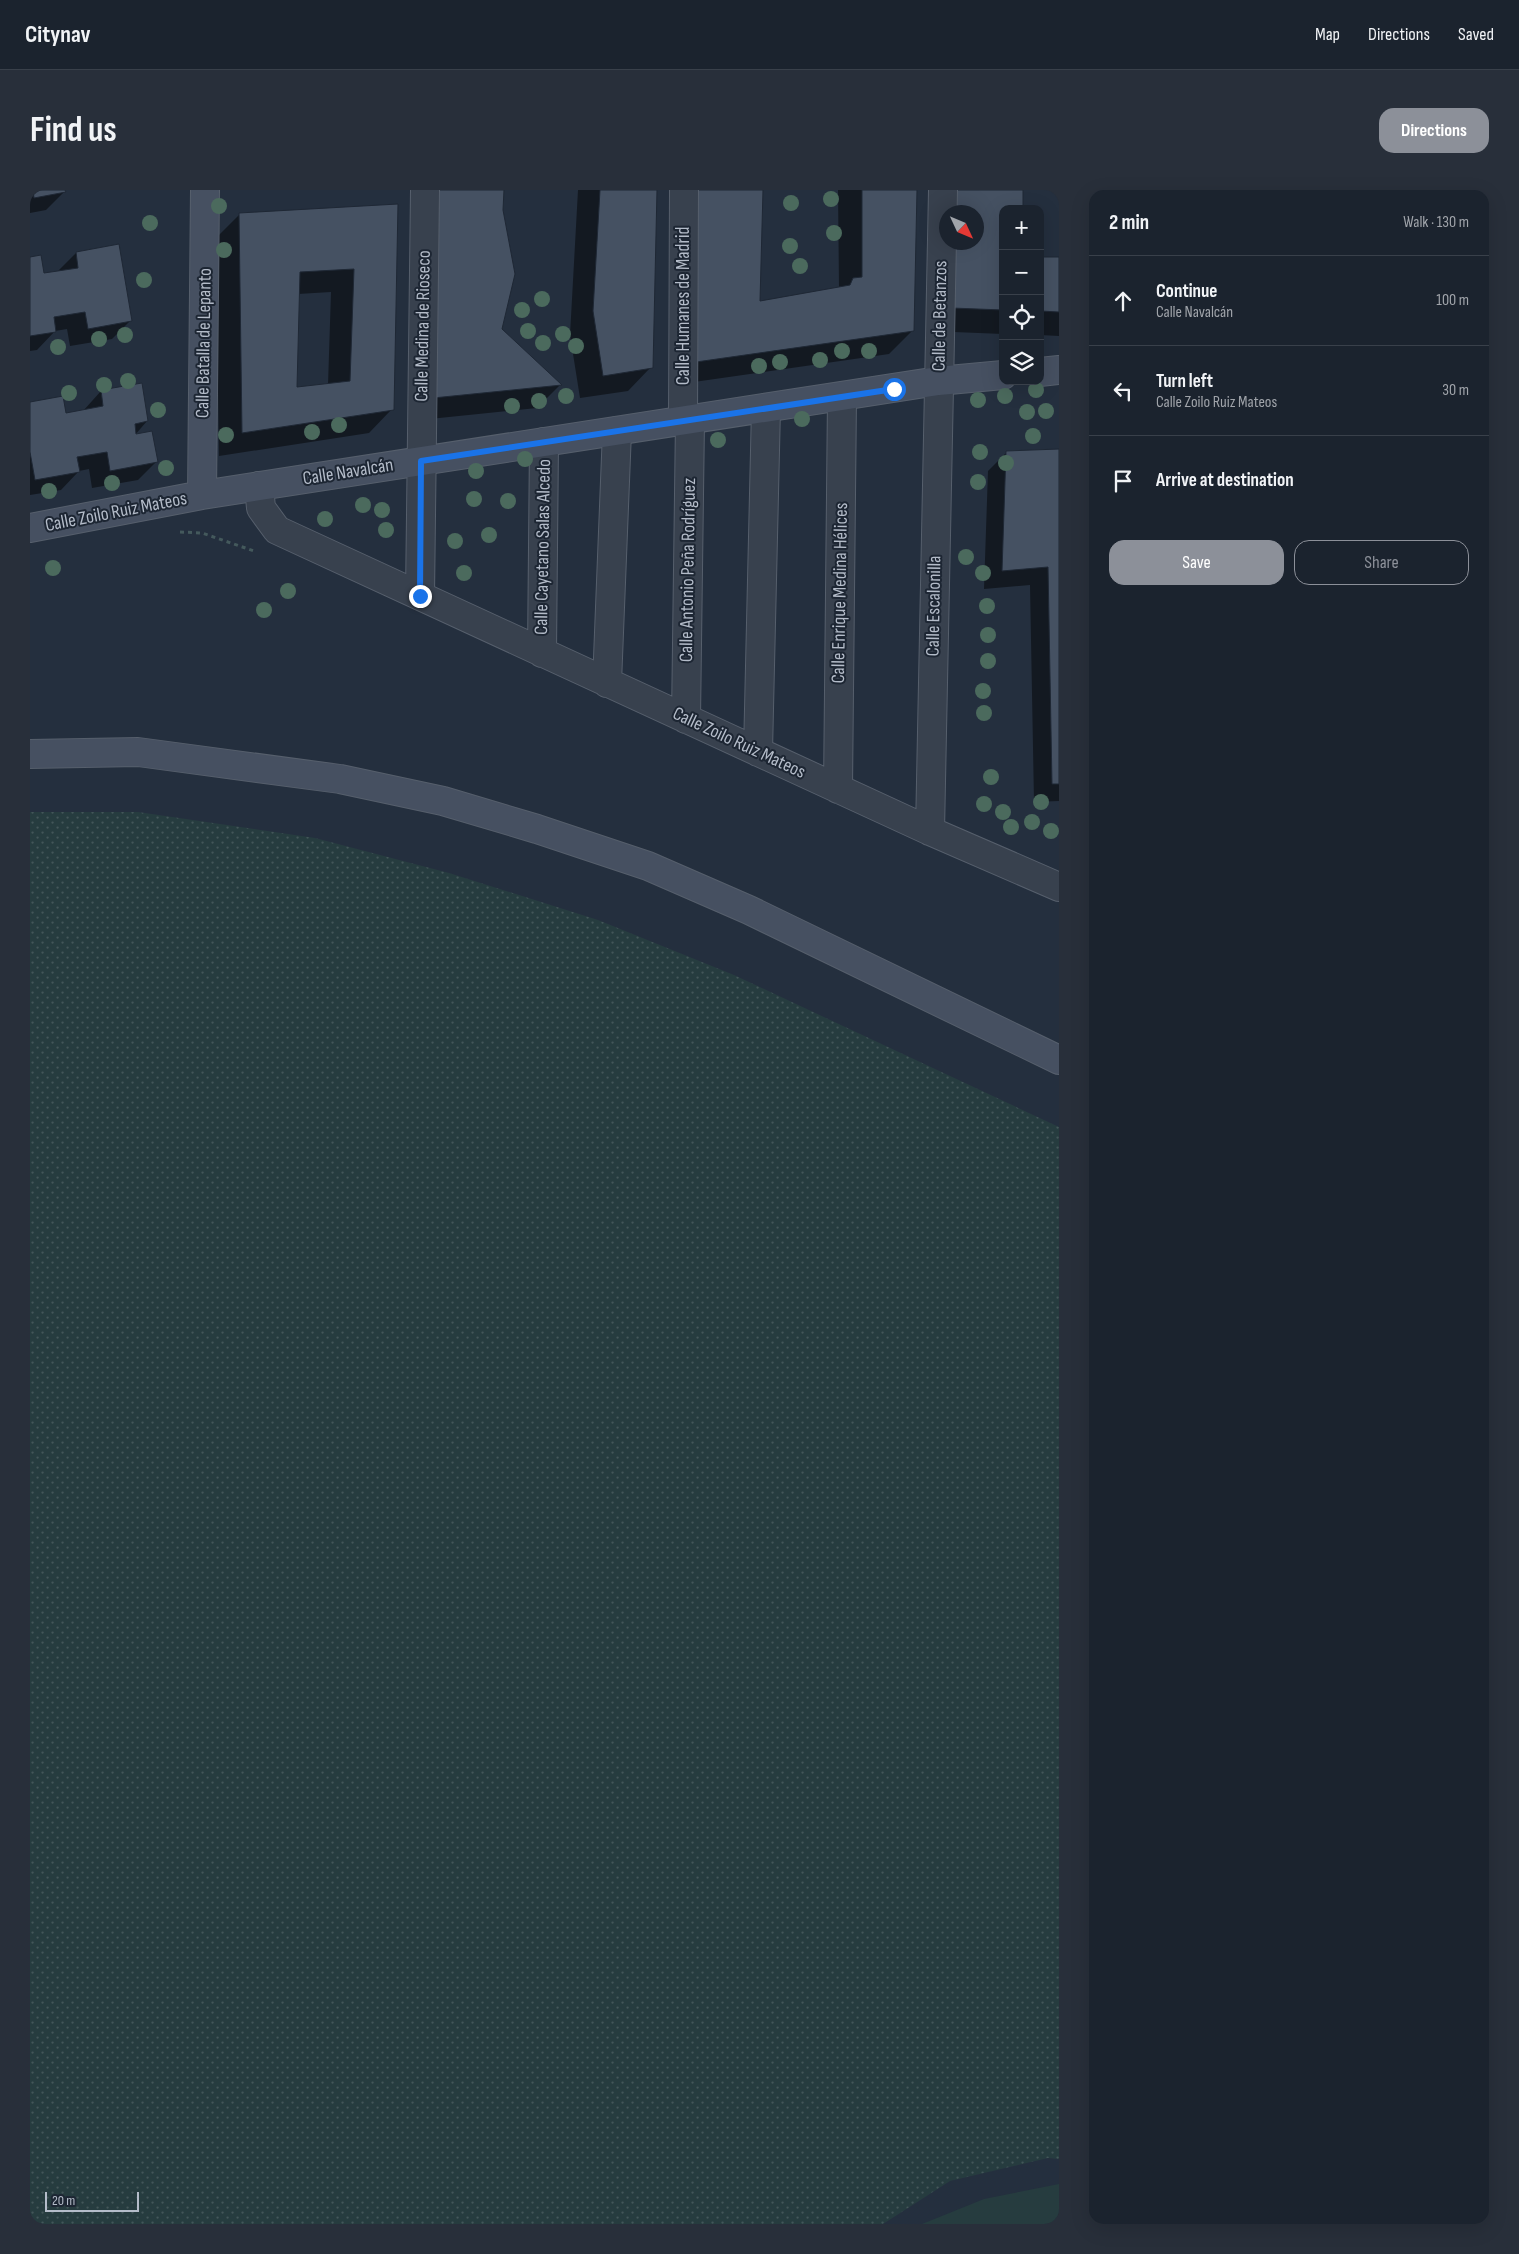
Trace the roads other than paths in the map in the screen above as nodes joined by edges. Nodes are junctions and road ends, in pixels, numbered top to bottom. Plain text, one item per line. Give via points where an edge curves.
1 (205, 190) edge
2 (425, 190) edge
3 (684, 190) edge
4 (943, 190) edge
5 (1059, 370) edge
6 (1044, 372) edge
7 (999, 375) edge
8 (938, 381) junction
9 (842, 397) junction
10 (766, 408) junction
11 (686, 421) junction
12 (617, 431) junction
13 (544, 442) junction
14 (421, 461) junction
15 (259, 486) junction
16 (202, 495) junction
17 (30, 528) edge
18 (420, 596) junction
19 (542, 653) junction
20 (607, 683) junction
21 (686, 719) junction
22 (758, 752) junction
23 (30, 754) edge
24 (838, 789) junction
25 (930, 832) junction
26 (1059, 887) edge
27 (1059, 1060) edge

1 - 16 street, Calle Batalla de Lepanto
2 - 14 street, Calle Medina de Rioseco
3 - 11 street, Calle Humanes de Madrid
4 - 8 street, Calle de Betanzos
5 - 6 street
7 - 8 street, Calle Navalcán
8 - 9 street, Calle Navalcán
8 - 25 street, Calle Escalonilla
9 - 10 street, Calle Navalcán
9 - 24 street, Calle Enrique Medina Hélices
10 - 11 street, Calle Navalcán
10 - 22 street
11 - 12 street, Calle Navalcán
11 - 21 street, Calle Antonio Peña Rodríguez
12 - 13 street, Calle Navalcán
12 - 20 street
13 - 14 street, Calle Navalcán
13 - 19 street, Calle Cayetano Salas Alcedo
14 - 15 street, Calle Navalcán
14 - 18 street
15 - 16 street, Calle Navalcán
15 - 18 street, Calle Zoilo Ruiz Mateos via 261,508 277,530
16 - 17 street, Calle Zoilo Ruiz Mateos
18 - 19 street, Calle Zoilo Ruiz Mateos
19 - 20 street, Calle Zoilo Ruiz Mateos
20 - 21 street, Calle Zoilo Ruiz Mateos
21 - 22 street, Calle Zoilo Ruiz Mateos
22 - 24 street, Calle Zoilo Ruiz Mateos
23 - 27 street via 138,752 330,777 443,801 518,823 648,866 749,910
24 - 25 street, Calle Zoilo Ruiz Mateos
25 - 26 street, Calle Zoilo Ruiz Mateos

